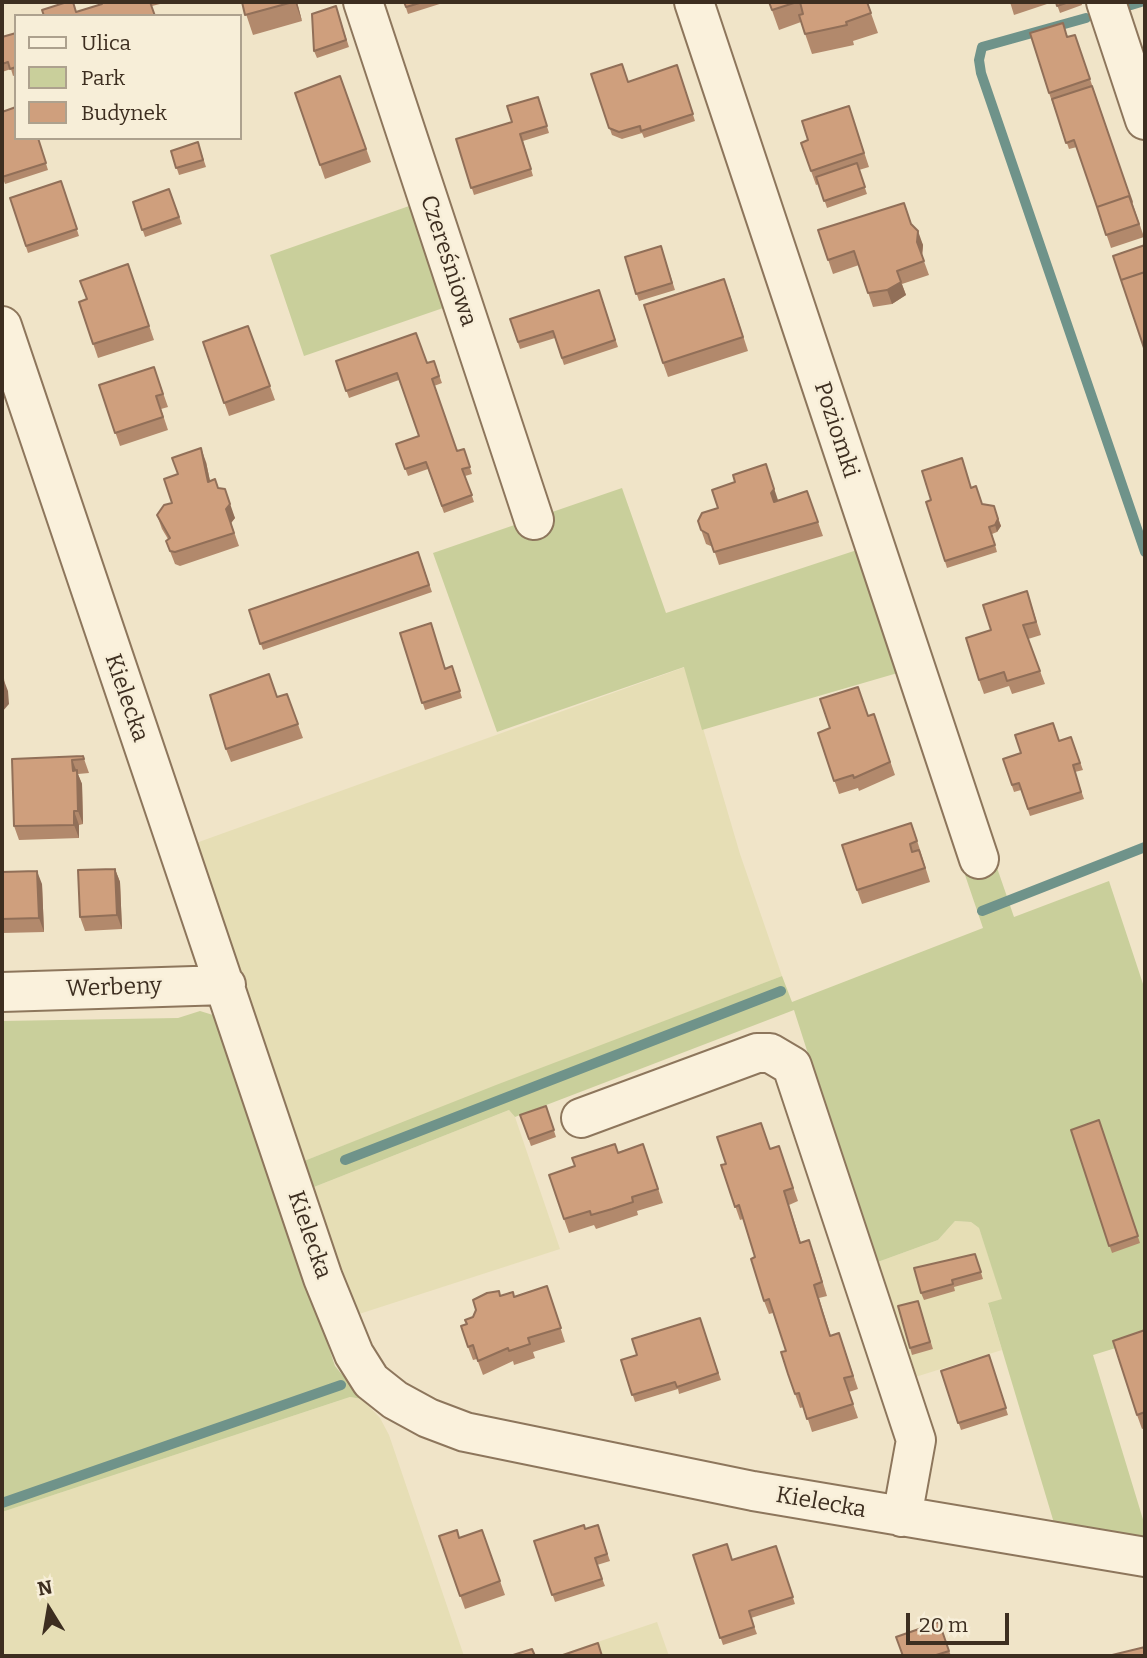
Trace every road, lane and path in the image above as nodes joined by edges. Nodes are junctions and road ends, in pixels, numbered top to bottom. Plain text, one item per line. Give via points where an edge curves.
1 (363, 2) edge
2 (694, 2) edge
3 (1106, 2) edge
4 (1134, 41) edge
5 (1145, 120) edge
6 (2, 326) edge
7 (534, 520) dead end
8 (979, 859) dead end
9 (226, 985) junction
10 (2, 992) edge
11 (581, 1118) dead end
12 (901, 1517) junction
13 (1145, 1558) edge

1 - 7 street, Czereśniowa
2 - 8 street, Poziomki
3 - 4 street
4 - 5 street
6 - 9 street, Kielecka
9 - 10 street, Werbeny
9 - 12 street, Kielecka via 341,1327 371,1381 395,1400 465,1432 753,1492
11 - 12 street via 746,1056 770,1052 792,1066 916,1440
12 - 13 street, Kielecka

